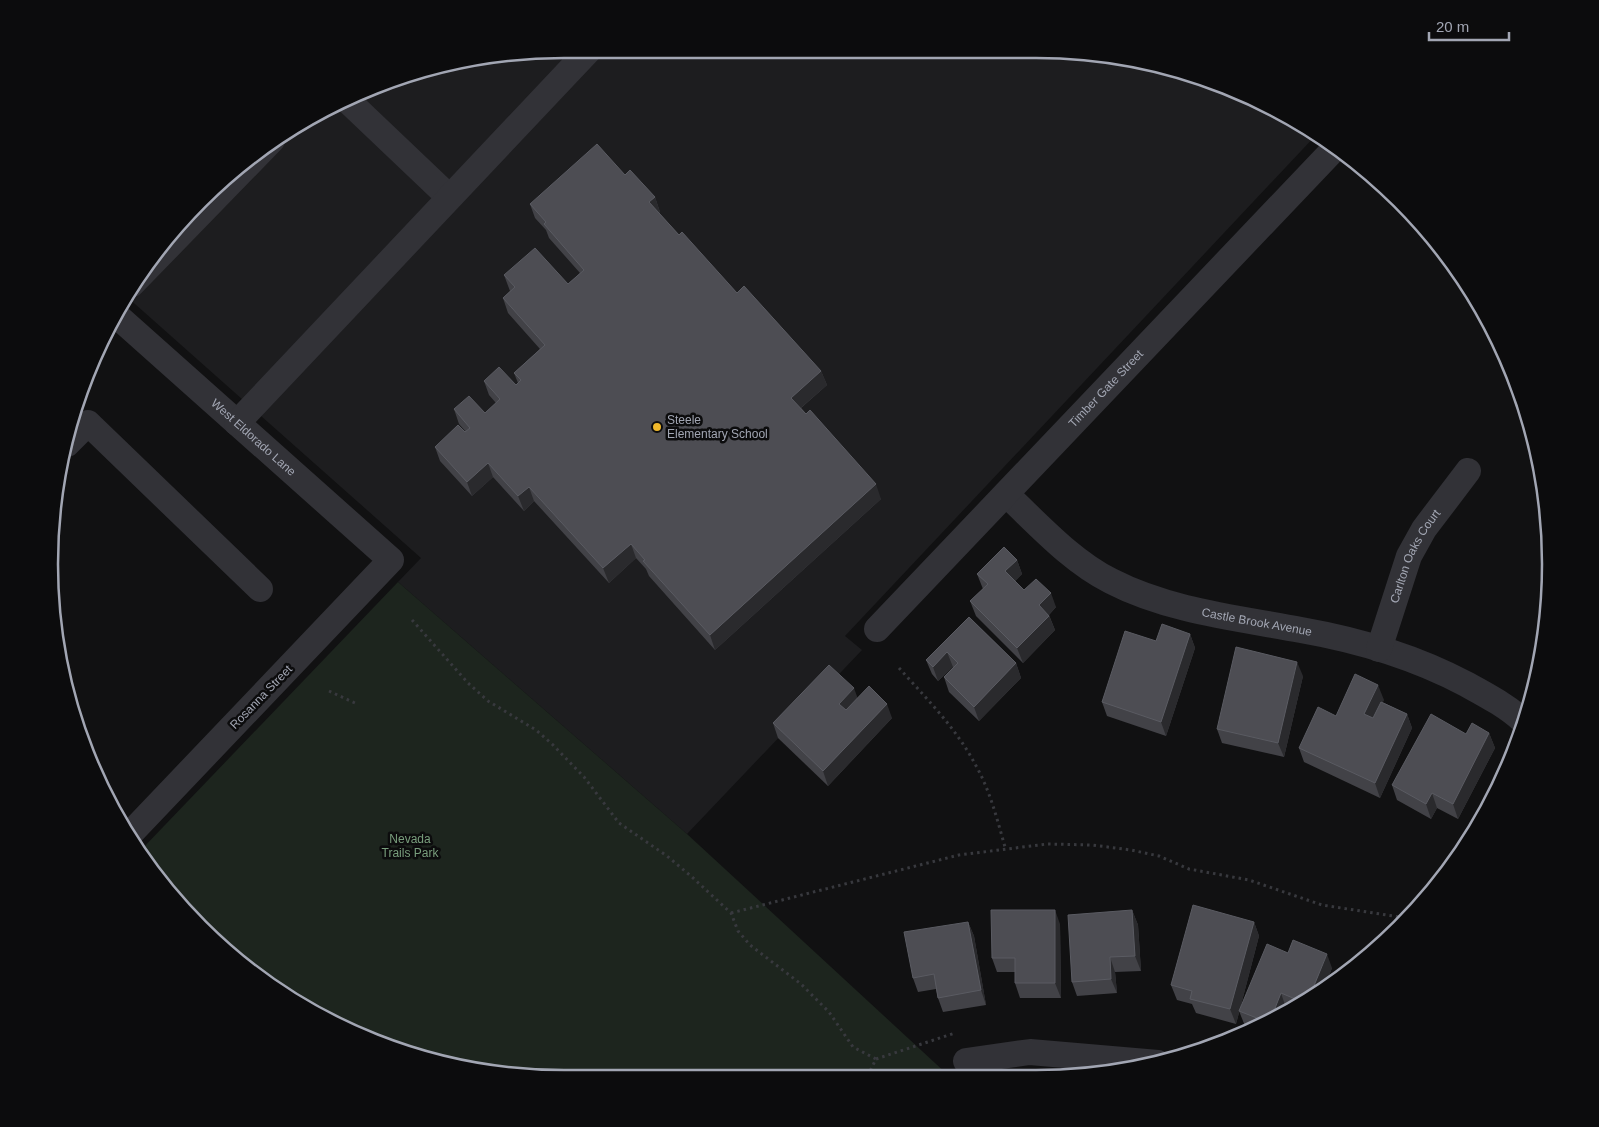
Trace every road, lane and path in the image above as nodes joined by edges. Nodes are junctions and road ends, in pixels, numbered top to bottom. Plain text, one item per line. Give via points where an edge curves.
1 (581, 58) edge
2 (352, 105) edge
3 (1331, 153) edge
4 (231, 182) edge
5 (449, 197) junction
6 (173, 241) edge
7 (120, 319) edge
8 (237, 423) junction
9 (74, 437) edge
10 (1468, 471) dead end
11 (1006, 494) junction
12 (391, 560) joint
13 (260, 588) dead end
14 (412, 620) dead end
15 (877, 629) dead end
16 (1379, 649) junction
17 (899, 668) dead end
18 (329, 691) dead end
19 (357, 704) dead end
20 (1518, 717) edge
21 (134, 830) edge
22 (1005, 848) junction
23 (731, 913) junction
24 (1397, 917) edge
25 (955, 1033) dead end
26 (876, 1059) junction
27 (966, 1061) dead end
28 (1130, 1061) edge
29 (870, 1070) edge

1 - 5 street
2 - 5 street
3 - 11 street, Timber Gate Street
4 - 6 street
5 - 8 street
7 - 8 street, West Eldorado Lane
8 - 12 street, West Eldorado Lane
9 - 13 street via 88,423
10 - 16 street, Carlton Oaks Court via 1424,529 1409,556
11 - 15 street, Timber Gate Street
11 - 16 street, Castle Brook Avenue via 1081,561 1109,581 1141,594 1214,615 1303,630
12 - 21 street, Rosanna Street
14 - 23 path via 481,695 552,744 584,777 619,823 672,860
16 - 20 street, Castle Brook Avenue via 1448,674
17 - 22 path via 941,715 975,763 990,796
18 - 19 path
22 - 23 path via 911,866
22 - 24 path via 1047,844 1131,850 1159,856 1189,869 1249,880 1322,905
23 - 26 path via 738,931 750,945 802,984 830,1012 853,1046
25 - 26 path
26 - 29 path
27 - 28 street via 1030,1052

